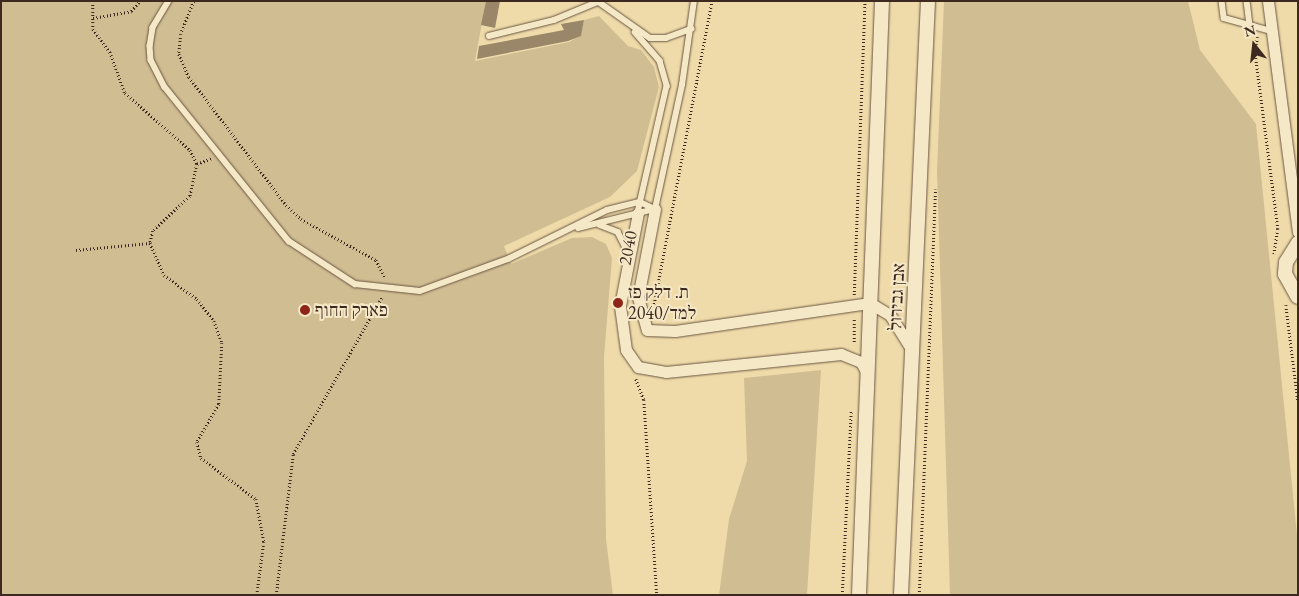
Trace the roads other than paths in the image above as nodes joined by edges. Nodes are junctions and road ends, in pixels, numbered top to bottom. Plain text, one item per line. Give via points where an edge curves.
1 (169, 1) edge
2 (694, 1) edge
3 (882, 1) edge
4 (928, 1) edge
5 (1222, 1) edge
6 (1247, 1) edge
7 (1268, 1) edge
8 (600, 2) edge
9 (1250, 25) junction
10 (691, 29) junction
11 (1271, 31) junction
12 (635, 32) junction
13 (489, 36) dead end
14 (639, 207) junction
15 (655, 209) junction
16 (590, 225) junction
17 (571, 230) junction
18 (1298, 232) edge
19 (1298, 243) edge
20 (627, 253) junction
21 (1298, 297) edge
22 (870, 303) junction
23 (913, 353) junction
24 (869, 377) junction
25 (859, 595) edge
26 (900, 595) edge

1 - 17 lane via 153,28 151,60 165,87 216,157 289,241 355,284 420,291
2 - 10 lane, 2040
3 - 22 street, אבן גבירול
4 - 23 street, אבן גבירול
5 - 9 lane via 1224,18
6 - 9 lane
7 - 11 street
8 - 12 lane, 2040
8 - 13 lane
9 - 11 lane
10 - 12 lane via 666,38
10 - 15 lane, 2040
11 - 18 street
12 - 14 lane, 2040 via 660,61 667,86
14 - 15 lane
14 - 15 lane
14 - 16 lane
14 - 17 lane via 608,210
14 - 20 street, 2040
15 - 22 street, 2040 via 638,297 647,330 675,331 854,302
16 - 17 lane
16 - 20 lane via 611,227 623,238
19 - 21 street via 1286,262 1285,274
20 - 24 street, 2040 via 620,322 628,357 645,371 826,354 854,357
22 - 23 street via 898,324
22 - 24 street, אבן גבירול
23 - 26 street, אבן גבירול
24 - 25 street, אבן גבירול

